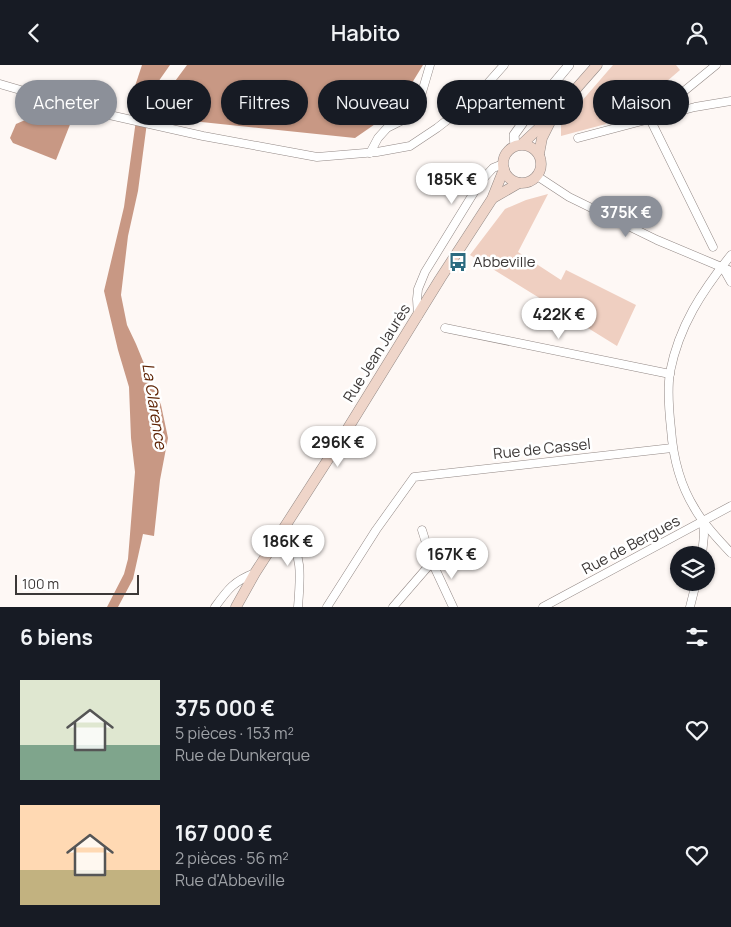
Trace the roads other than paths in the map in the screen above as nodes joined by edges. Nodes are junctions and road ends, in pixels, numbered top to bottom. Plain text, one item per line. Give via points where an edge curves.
1 (430, 65) edge
2 (504, 65) edge
3 (569, 65) edge
4 (597, 65) edge
5 (716, 65) edge
6 (583, 81) edge
7 (0, 84) edge
8 (689, 87) edge
9 (731, 101) edge
10 (689, 109) edge
11 (542, 125) edge
12 (548, 125) edge
13 (627, 125) edge
14 (653, 125) edge
15 (578, 138) dead end
16 (519, 145) junction
17 (370, 153) junction
18 (539, 154) junction
19 (503, 167) junction
20 (537, 176) junction
21 (519, 183) junction
22 (492, 199) junction
23 (713, 247) dead end
24 (731, 255) edge
25 (722, 266) junction
26 (731, 271) edge
27 (731, 282) edge
28 (418, 315) junction
29 (444, 328) dead end
30 (670, 374) junction
31 (672, 448) junction
32 (731, 506) edge
33 (703, 522) junction
34 (286, 526) junction
35 (422, 530) dead end
36 (703, 546) edge
37 (731, 553) edge
38 (432, 562) junction
39 (255, 573) junction
40 (694, 591) edge
41 (215, 607) edge
42 (236, 607) edge
43 (298, 607) edge
44 (327, 607) edge
45 (393, 607) edge
46 (453, 607) edge
47 (543, 607) edge
48 (690, 607) edge

1 - 17 street via 420,99 400,121 387,127
2 - 17 street via 473,100 410,146
3 - 16 street via 514,135
4 - 6 main road
5 - 8 street
7 - 17 street via 96,112 203,136 317,157
9 - 10 street
11 - 16 main road
12 - 18 main road
13 - 15 street
14 - 23 street
16 - 18 main road via 530,146
16 - 19 main road via 505,155
18 - 20 main road via 542,165
19 - 21 main road via 509,178
19 - 22 main road, Rue Jean Jaurès
19 - 28 street via 493,168 481,181 426,272 418,289
20 - 21 main road via 529,182
20 - 25 street via 569,197 648,236
21 - 22 main road, Rue Jean Jaurès
22 - 28 main road, Rue Jean Jaurès
24 - 25 street
25 - 26 street
25 - 27 street
25 - 30 street via 690,312
28 - 34 main road, Rue Jean Jaurès
29 - 30 street
30 - 31 street
31 - 33 street via 681,481
31 - 44 street, Rue de Cassel via 414,477
32 - 33 street, Rue de Bergues
33 - 36 street
33 - 37 street
33 - 47 street, Rue de Bergues
34 - 39 main road, Rue Jean Jaurès
34 - 43 street via 297,549 301,575
35 - 38 street
38 - 45 street
38 - 46 street
39 - 41 street, Rue Jean Jaurès via 230,586
39 - 42 main road, Rue Jean Jaurès
40 - 48 street

